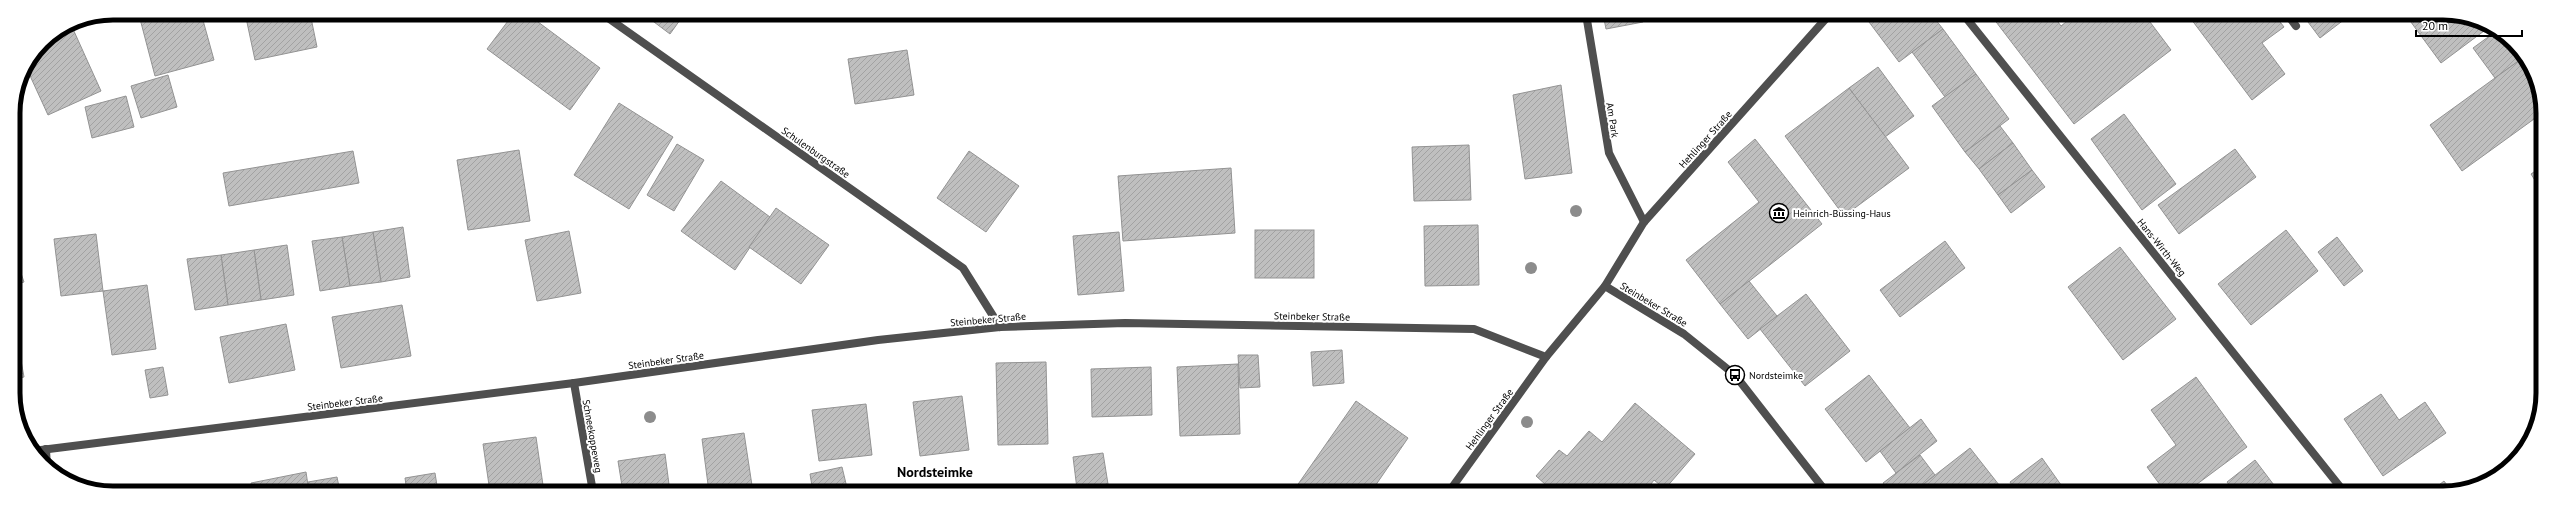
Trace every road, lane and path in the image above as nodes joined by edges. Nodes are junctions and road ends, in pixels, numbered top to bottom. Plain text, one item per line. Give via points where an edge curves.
1 (610, 20) edge
2 (1587, 20) edge
3 (1825, 20) edge
4 (1968, 20) edge
5 (2292, 20) edge
6 (2296, 26) dead end
7 (1644, 222) junction
8 (1605, 286) junction
9 (1000, 327) junction
10 (1546, 358) junction
11 (574, 382) junction
12 (46, 449) junction
13 (39, 450) edge
14 (46, 458) edge
15 (592, 486) edge
16 (1452, 486) edge
17 (1822, 486) edge
18 (2339, 486) edge

1 - 9 street, Schulenburgstraße via 963,268
2 - 7 street, Am Park via 1609,153
3 - 7 street, Hehlinger Straße
4 - 18 street, Hans-Wirth-Weg
5 - 6 street
7 - 8 street, Hehlinger Straße
8 - 10 street, Steinbeker Straße
8 - 17 street, Steinbeker Straße via 1684,334 1735,375
9 - 10 street, Steinbeker Straße via 1125,323 1474,329
9 - 11 street, Steinbeker Straße via 878,340
10 - 16 street, Hehlinger Straße
11 - 12 street, Steinbeker Straße
11 - 15 street, Schneekoppeweg
12 - 13 street, Steinbeker Straße
12 - 14 street

